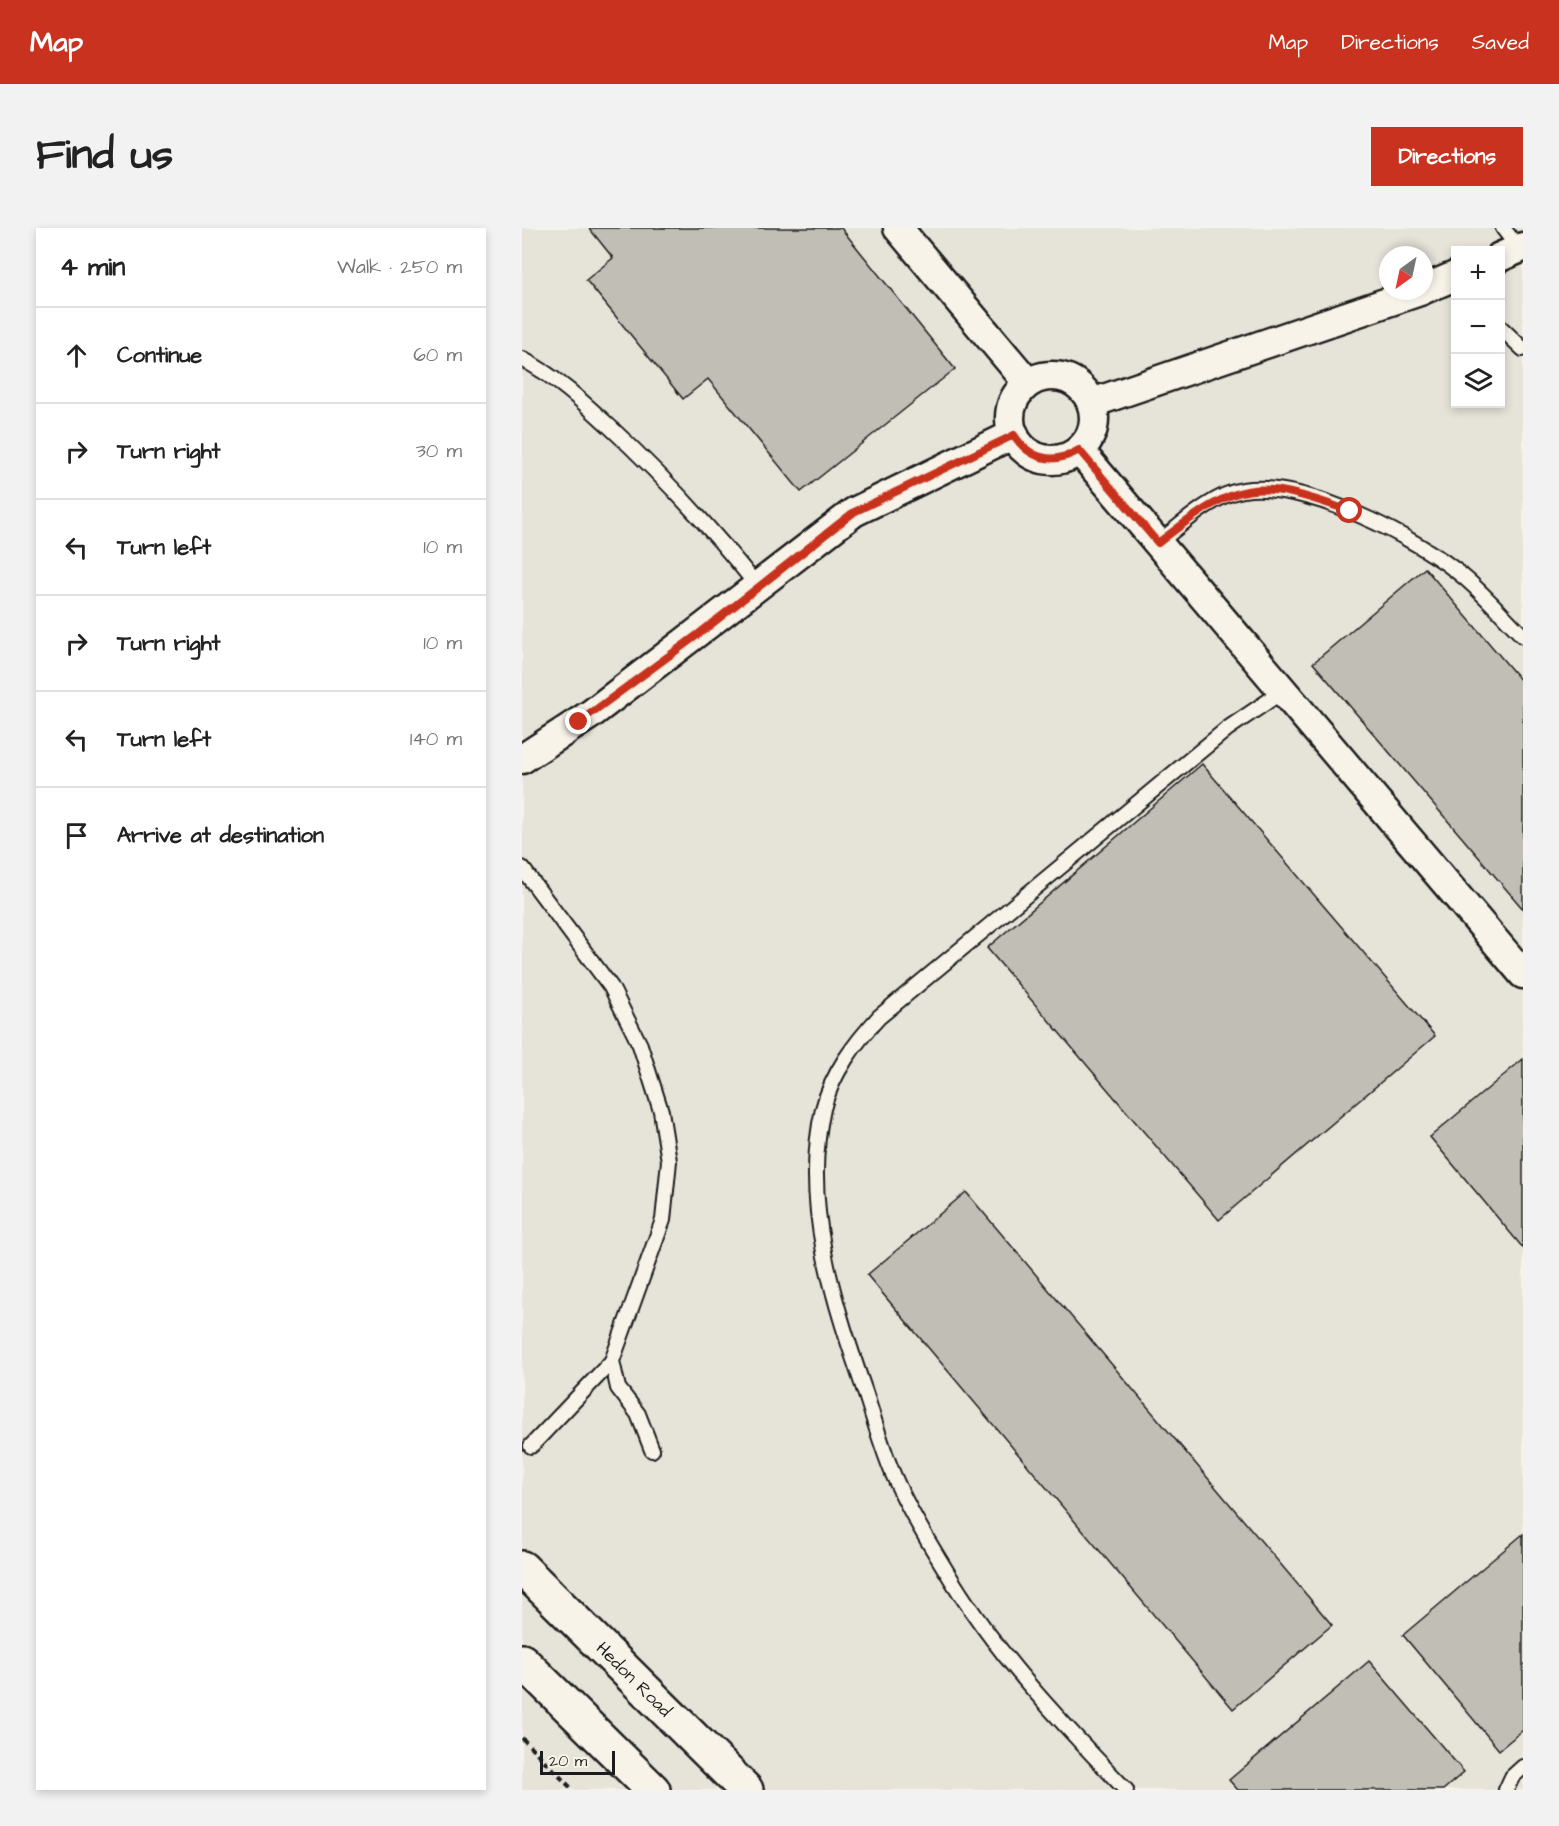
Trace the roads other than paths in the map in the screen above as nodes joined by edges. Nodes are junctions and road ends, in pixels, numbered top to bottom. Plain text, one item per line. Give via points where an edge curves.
1 (898, 228) edge
2 (1451, 278) edge
3 (1433, 285) edge
4 (1393, 300) edge
5 (1505, 332) edge
6 (1523, 349) edge
7 (522, 359) edge
8 (1028, 383) junction
9 (1092, 403) junction
10 (1014, 435) junction
11 (1079, 450) junction
12 (1158, 543) junction
13 (758, 587) junction
14 (1523, 636) edge
15 (1283, 691) junction
16 (522, 759) edge
17 (522, 868) edge
18 (1523, 974) edge
19 (612, 1361) junction
20 (531, 1446) dead end
21 (652, 1450) dead end
22 (522, 1568) edge
23 (522, 1661) edge
24 (1523, 1767) edge
25 (653, 1790) edge
26 (746, 1790) edge
27 (1126, 1790) edge
28 (1506, 1790) edge

1 - 8 street
2 - 3 street
4 - 9 street
5 - 6 lane
7 - 13 lane via 571,392 654,467
8 - 9 street via 1039,377 1065,377 1086,392
8 - 10 street via 1011,406
9 - 11 street via 1093,429
10 - 11 street via 1021,446 1043,459 1068,456
10 - 13 street via 854,512
11 - 12 street
12 - 14 lane via 1202,509 1241,490 1298,492 1350,511 1437,556
12 - 15 street
13 - 16 street via 591,714
15 - 18 street
15 - 27 lane via 1227,729 879,1017 855,1042 836,1076 824,1107 817,1145 815,1183 826,1263 844,1330 893,1475 945,1570 1005,1658
17 - 19 lane via 611,987 640,1045 661,1111 669,1161 663,1220
19 - 20 lane
19 - 21 lane via 618,1388 638,1414
22 - 26 highway, Hedon Road
23 - 25 highway
24 - 28 lane

